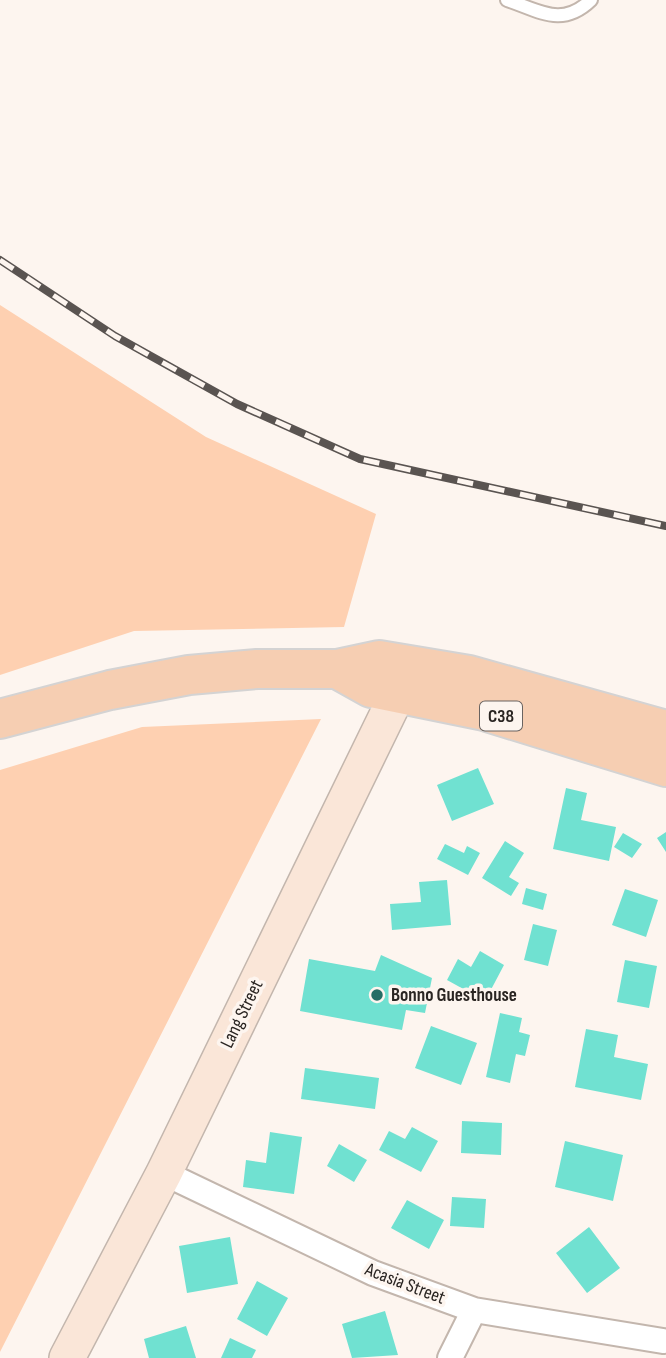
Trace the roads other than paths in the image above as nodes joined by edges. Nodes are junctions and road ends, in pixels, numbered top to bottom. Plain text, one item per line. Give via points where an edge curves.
1 (507, 0) edge
2 (591, 0) edge
3 (402, 679) junction
4 (0, 719) edge
5 (666, 730) edge
6 (666, 767) edge
7 (164, 1173) junction
8 (474, 1310) junction
9 (663, 1343) edge
10 (67, 1358) edge
11 (450, 1358) edge

1 - 2 lane via 558,18 579,12
3 - 4 main road, C38 via 371,688 337,669 189,675
3 - 5 main road, C38 via 526,688
3 - 6 main road, C38 via 484,711
3 - 7 street, Lang Street
7 - 8 street, Acasia Street via 373,1273
7 - 10 street, Lang Street
8 - 9 street, Acasia Street
8 - 11 street

